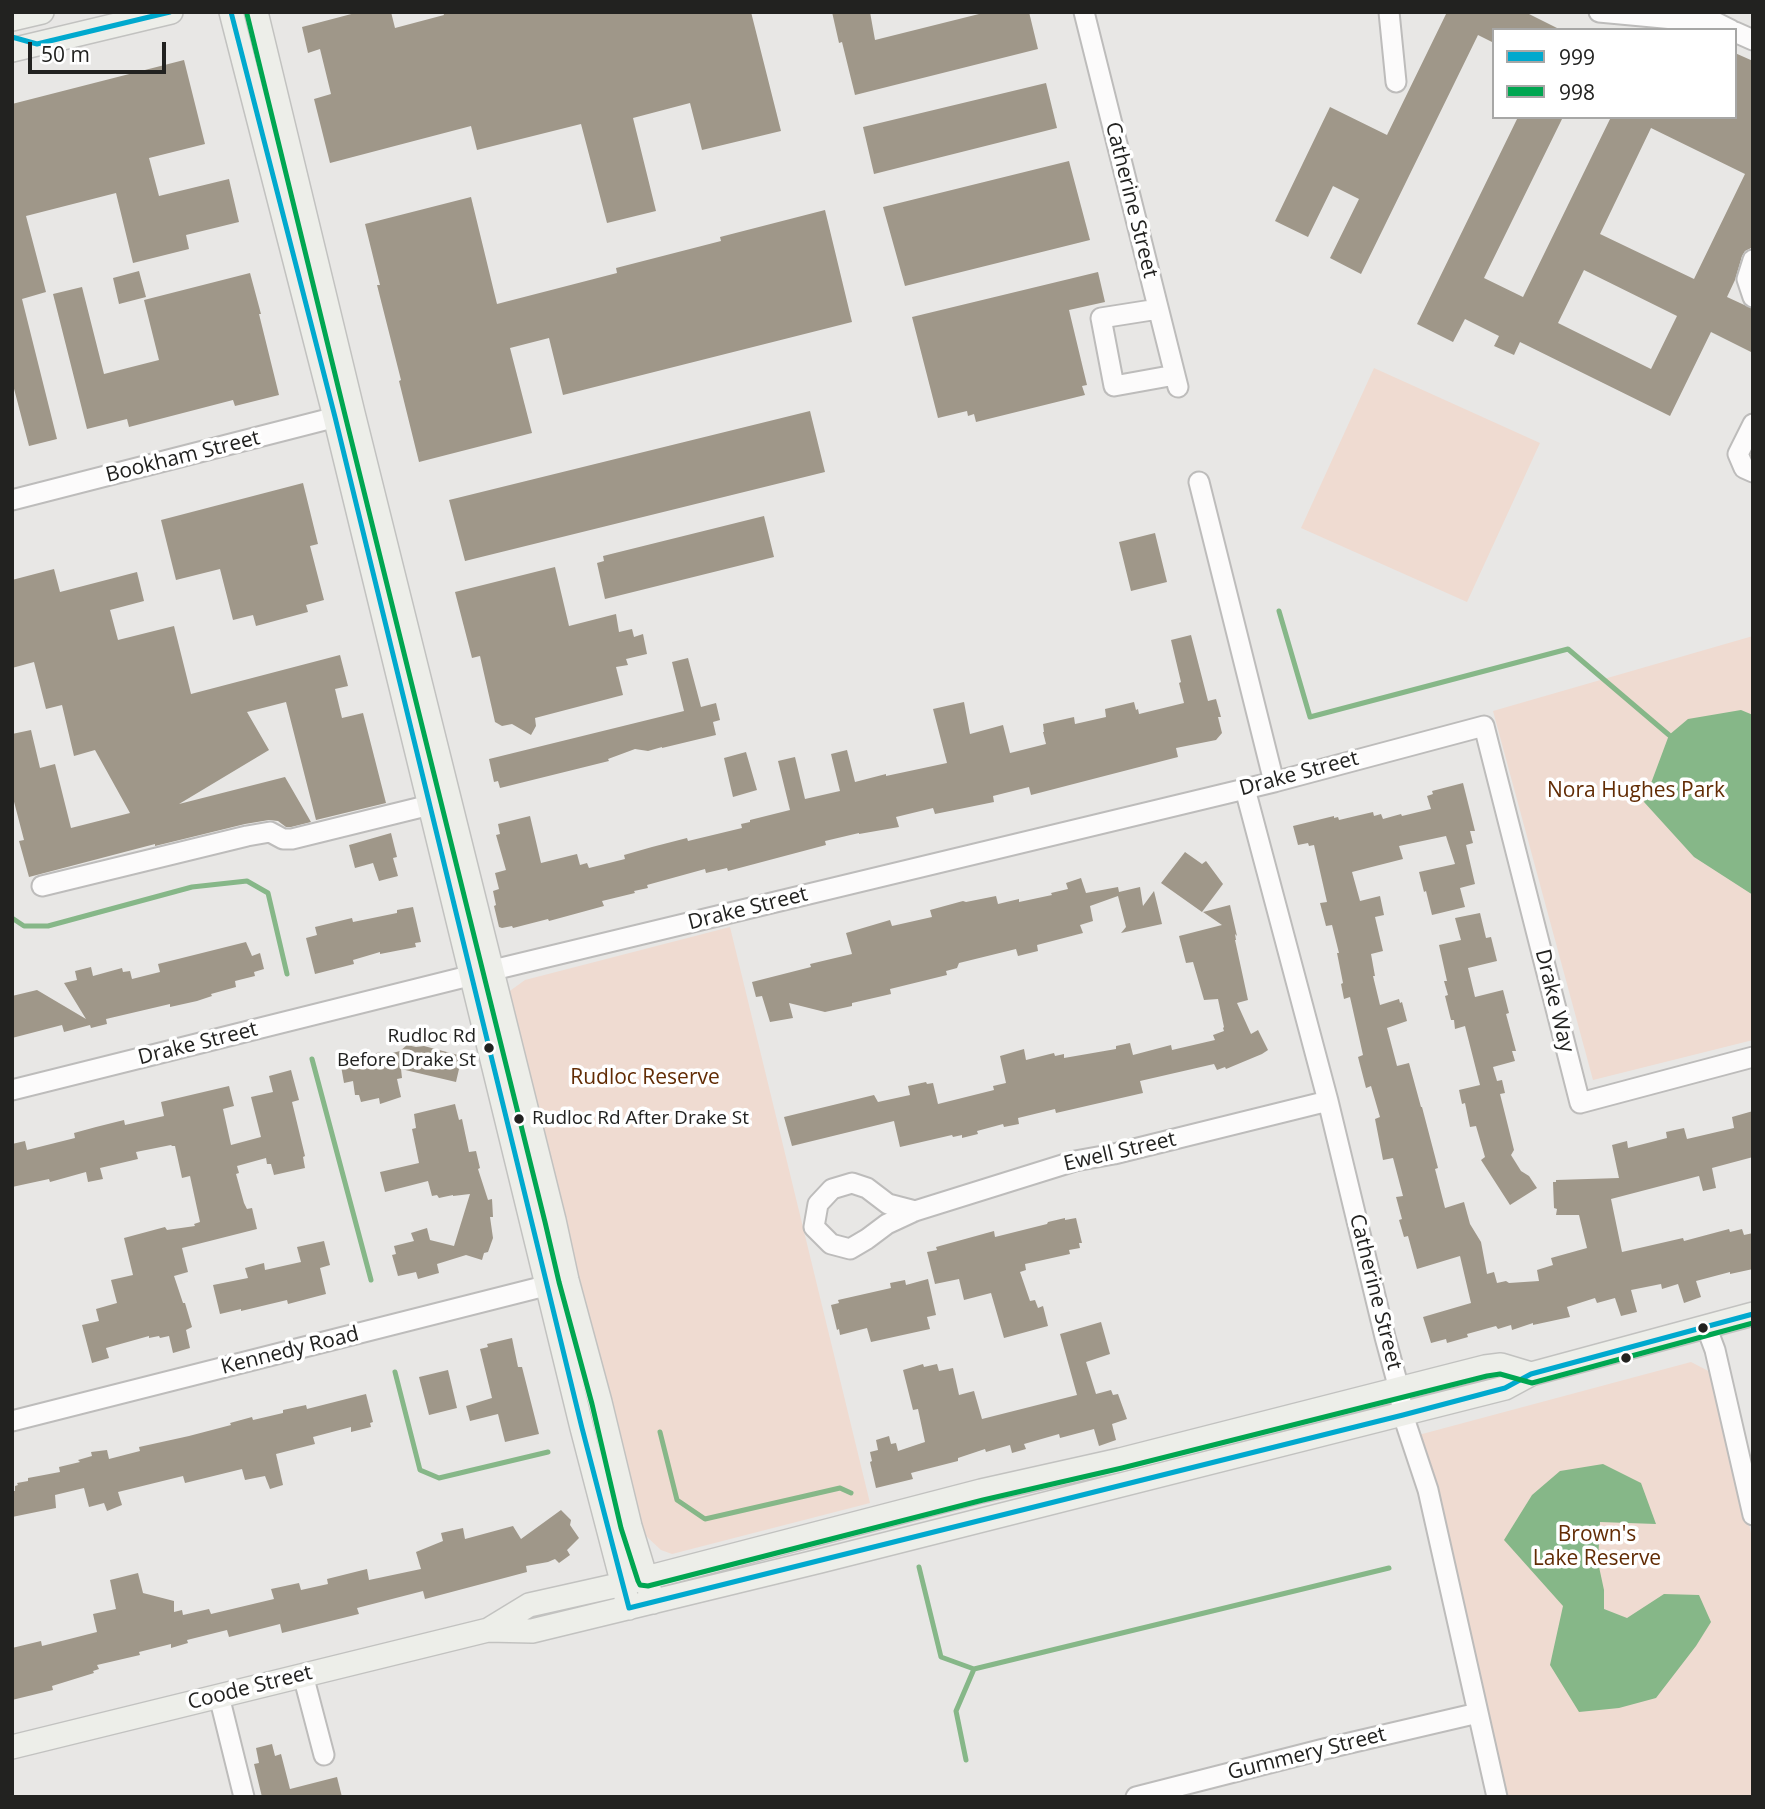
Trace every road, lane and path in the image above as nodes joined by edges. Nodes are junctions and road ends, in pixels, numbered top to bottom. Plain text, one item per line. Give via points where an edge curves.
1 (41, 12) edge
2 (171, 12) edge
3 (231, 12) edge
4 (256, 12) edge
5 (1084, 12) edge
6 (1389, 12) edge
7 (1599, 12) edge
8 (12, 19) edge
9 (1727, 28) edge
10 (1737, 33) edge
11 (12, 37) edge
12 (1753, 40) edge
13 (37, 44) junction
14 (12, 50) edge
15 (1396, 82) dead end
16 (1753, 260) edge
17 (1753, 297) edge
18 (1158, 309) junction
19 (344, 415) junction
20 (1753, 424) edge
21 (1753, 472) edge
22 (1199, 482) dead end
23 (12, 500) edge
24 (1484, 726) joint
25 (1273, 782) junction
26 (1245, 789) junction
27 (430, 805) junction
28 (43, 886) dead end
29 (482, 973) junction
30 (1753, 1057) edge
31 (12, 1090) edge
32 (1328, 1101) junction
33 (915, 1210) junction
34 (557, 1283) junction
35 (1753, 1314) edge
36 (1706, 1326) junction
37 (1531, 1374) junction
38 (1399, 1389) junction
39 (1403, 1415) junction
40 (12, 1421) edge
41 (1753, 1514) edge
42 (646, 1578) junction
43 (623, 1584) junction
44 (653, 1602) junction
45 (629, 1608) junction
46 (488, 1630) junction
47 (303, 1675) junction
48 (219, 1696) junction
49 (1478, 1713) junction
50 (12, 1747) edge
51 (324, 1755) dead end
52 (244, 1797) edge
53 (1136, 1797) edge
54 (1497, 1797) edge

1 - 8 main road
2 - 13 main road
3 - 19 main road
4 - 19 main road
5 - 18 street, Catherine Street
6 - 15 street
7 - 9 street via 1717,23
10 - 12 street
11 - 13 street
13 - 14 main road
16 - 17 street via 1747,279
18 - 18 street, Catherine Street via 1177,382 1114,386 1101,318
19 - 23 street, Bookham Street
19 - 27 main road
19 - 29 main road
20 - 21 street via 1738,454 1744,468
22 - 25 street
24 - 25 street, Drake Street
24 - 30 street, Drake Way via 1580,1103
25 - 26 street, Drake Street
26 - 29 street, Drake Street
26 - 32 street, Catherine Street
27 - 28 street via 292,839 270,832 247,836
27 - 29 main road
29 - 31 street, Drake Street
29 - 34 main road
32 - 33 street, Ewell Street via 1075,1161
32 - 38 street, Catherine Street
33 - 33 street, Ewell Street via 850,1249 831,1244 814,1227 818,1204 832,1189 852,1183 888,1204
34 - 40 street, Kennedy Road
34 - 42 main road via 600,1402
34 - 43 main road via 582,1428
35 - 36 main road, Coode Street
36 - 37 main road, Coode Street
36 - 41 street
37 - 38 main road, Coode Street via 1501,1365
37 - 39 main road, Coode Street via 1505,1388
38 - 39 street, Catherine Street
38 - 42 main road, Coode Street
39 - 44 main road, Coode Street
39 - 49 street, Catherine Street via 1428,1490
42 - 43 main road, Coode Street
42 - 44 main road
43 - 45 main road
43 - 46 main road, Coode Street via 529,1605
44 - 45 main road, Coode Street
45 - 46 main road, Coode Street via 532,1631
46 - 47 main road, Coode Street
47 - 48 main road, Coode Street
47 - 51 street
48 - 50 main road, Coode Street
48 - 52 street
49 - 53 street, Gummery Street
49 - 54 street, Catherine Street

